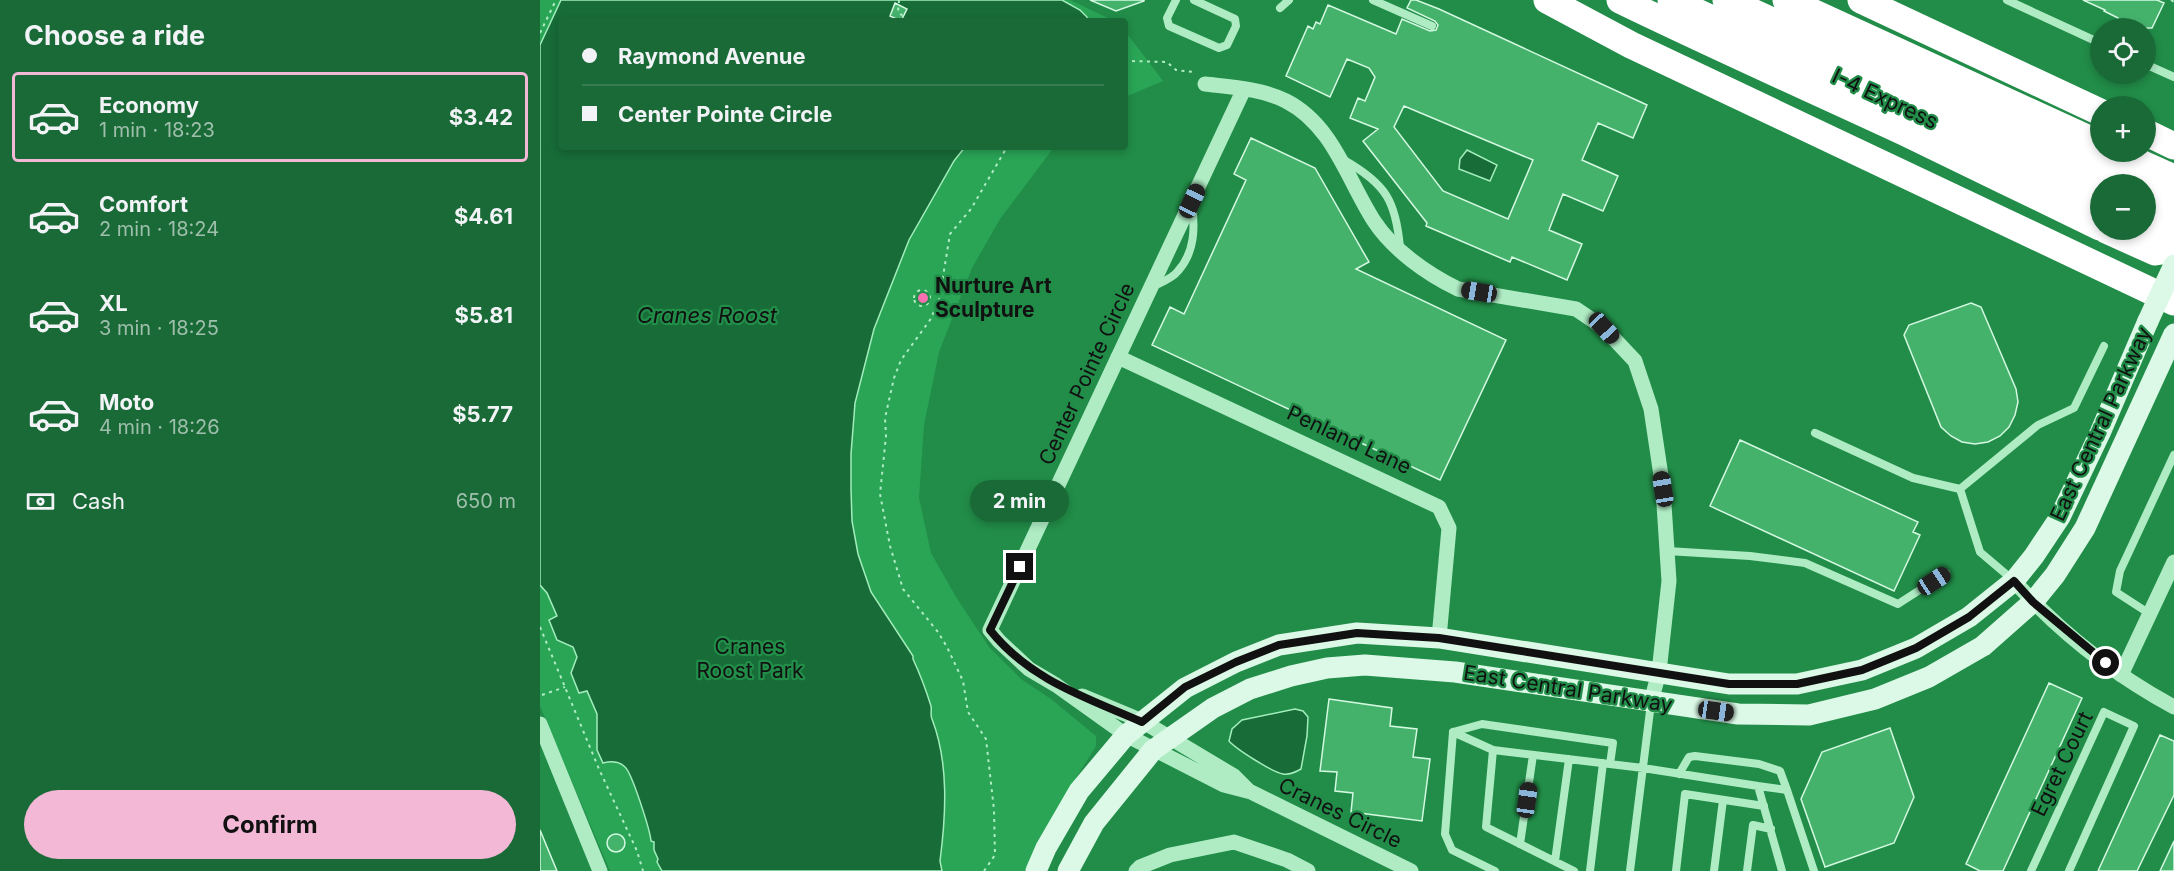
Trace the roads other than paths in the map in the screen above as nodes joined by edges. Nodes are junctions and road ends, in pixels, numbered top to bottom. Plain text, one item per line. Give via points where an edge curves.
1 (1176, 0) edge
2 (1194, 0) edge
3 (1289, 0) edge
4 (1373, 0) edge
5 (1547, 0) edge
6 (1620, 0) edge
7 (1671, 0) edge
8 (1726, 0) edge
9 (1786, 0) edge
10 (1861, 0) edge
11 (2007, 0) edge
12 (1280, 8) dead end
13 (1432, 27) dead end
14 (2090, 38) edge
15 (2156, 69) edge
16 (2174, 77) edge
17 (1205, 84) dead end
18 (1244, 89) junction
19 (2090, 107) edge
20 (2156, 137) edge
21 (2090, 139) edge
22 (2174, 146) edge
23 (1339, 157) junction
24 (2132, 162) edge
25 (2110, 174) edge
26 (2160, 180) edge
27 (2090, 193) edge
28 (2174, 204) edge
29 (2090, 222) edge
30 (2156, 223) edge
31 (2174, 232) edge
32 (2123, 240) edge
33 (1400, 250) junction
34 (2164, 265) edge
35 (2174, 334) edge
36 (2104, 346) dead end
37 (1118, 357) junction
38 (1815, 432) dead end
39 (2174, 455) edge
40 (1960, 489) junction
41 (1667, 551) junction
42 (2174, 562) edge
43 (1946, 573) dead end
44 (2014, 581) junction
45 (2033, 602) junction
46 (2150, 614) junction
47 (1439, 638) junction
48 (1659, 672) junction
49 (2121, 675) junction
50 (1056, 685) junction
51 (1651, 702) junction
52 (2174, 707) edge
53 (540, 724) edge
54 (1134, 728) junction
55 (1453, 732) junction
56 (1161, 744) junction
57 (1493, 750) junction
58 (1533, 755) junction
59 (1569, 759) junction
60 (1607, 764) junction
61 (1643, 768) junction
62 (1679, 774) junction
63 (1758, 786) junction
64 (1787, 790) junction
65 (1723, 800) junction
66 (1764, 806) junction
67 (1771, 828) junction
68 (1520, 844) junction
69 (1554, 861) junction
70 (600, 871) edge
71 (1036, 871) edge
72 (1068, 871) edge
73 (1136, 871) edge
74 (1308, 871) edge
75 (1411, 871) edge
76 (1495, 871) edge
77 (1574, 871) edge
78 (1590, 871) edge
79 (1630, 871) edge
80 (1676, 871) edge
81 (1714, 871) edge
82 (1747, 871) edge
83 (1782, 871) edge
84 (1814, 871) edge
85 (2031, 871) edge
86 (2069, 871) edge

1 - 2 lane via 1167,18 1169,26 1219,48 1227,45 1236,26 1235,19
3 - 12 lane
4 - 13 lane
5 - 34 highway via 1630,45
6 - 29 highway
7 - 27 highway, I-4 Express
8 - 25 highway, I-4 Express
9 - 21 highway
10 - 19 highway
11 - 14 lane
15 - 16 lane
17 - 18 street
18 - 23 street via 1286,100 1324,131
18 - 37 street, Center Pointe Circle
20 - 22 highway
23 - 33 street via 1375,222
23 - 33 lane via 1368,174 1384,193 1397,220
24 - 26 highway
26 - 28 highway
30 - 31 highway
32 - 34 highway
33 - 41 street via 1458,289 1576,309 1604,328 1635,361 1651,409
34 - 44 main road, East Central Parkway, bridge via 2148,321 2100,434 2060,517
35 - 45 main road, East Central Parkway via 2085,528 2055,576
36 - 40 lane via 2074,408 2038,425
37 - 47 street, Penland Lane via 1439,507 1449,528
37 - 50 street, Center Pointe Circle via 990,630 1029,669
38 - 40 lane via 1912,478
39 - 46 lane via 2116,583 2116,592 2121,597
40 - 44 lane via 1980,552
41 - 43 lane via 1805,563 1898,604
41 - 48 street via 1669,581
42 - 46 street
44 - 45 street
44 - 48 main road, East Central Parkway via 1969,617 1916,648 1862,670 1797,684 1729,684
45 - 49 street
45 - 51 main road, East Central Parkway via 1983,646 1929,677 1875,699 1809,715 1738,714
46 - 49 street
47 - 48 main road, East Central Parkway
47 - 54 main road, East Central Parkway via 1357,633 1279,645 1185,687
48 - 51 street
49 - 52 street
50 - 54 street, Center Pointe Circle
50 - 54 street, Center Pointe Circle
51 - 56 main road, East Central Parkway via 1455,672 1365,665 1327,668 1250,689 1213,708
51 - 61 lane
53 - 70 street
54 - 56 street, Cranes Circle
54 - 56 street, Cranes Circle
54 - 71 main road, East Central Parkway via 1079,791
55 - 57 lane
55 - 60 lane via 1482,724 1613,743
55 - 76 lane via 1445,834 1452,850
56 - 72 main road, East Central Parkway via 1094,823
56 - 75 street, Cranes Circle via 1234,776 1251,792
57 - 58 lane
57 - 68 lane via 1486,827
58 - 59 lane
58 - 68 lane
59 - 60 lane
59 - 69 lane
60 - 61 lane
60 - 78 lane
61 - 62 lane
61 - 79 lane
62 - 63 lane
62 - 64 lane via 1689,757 1695,756 1759,764 1780,771
63 - 64 lane
63 - 66 lane
64 - 84 lane
65 - 66 lane
65 - 80 lane via 1685,794
65 - 81 lane
66 - 67 lane
67 - 82 lane via 1752,825
67 - 83 lane
68 - 69 lane
69 - 77 lane
73 - 74 street via 1170,855 1234,842
85 - 86 lane, Egret Court via 2104,712 2134,726

